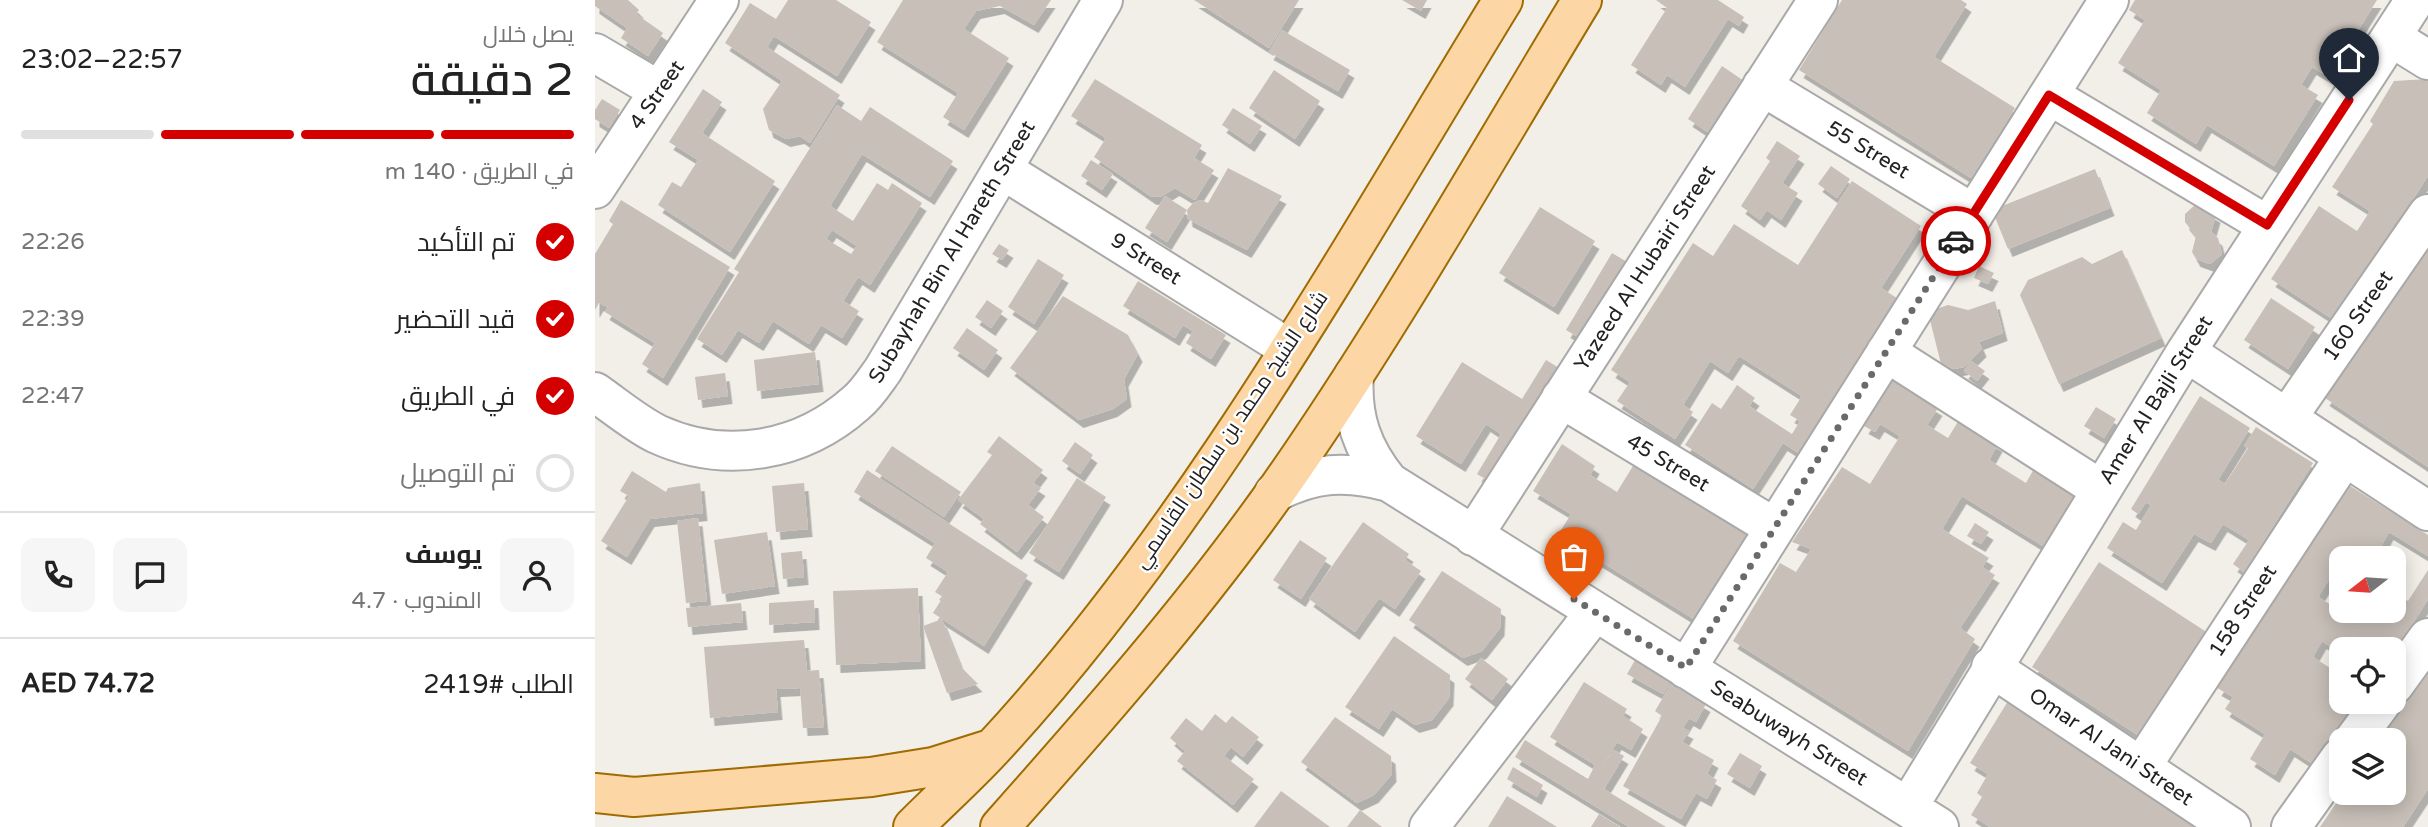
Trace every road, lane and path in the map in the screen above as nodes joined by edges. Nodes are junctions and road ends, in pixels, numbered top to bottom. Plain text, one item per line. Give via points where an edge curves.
1 (719, 0) edge
2 (1103, 0) edge
3 (1503, 0) edge
4 (1582, 0) edge
5 (1818, 0) edge
6 (2109, 0) edge
7 (2416, 0) edge
8 (2391, 37) junction
9 (595, 53) edge
10 (2428, 60) edge
11 (1762, 86) junction
12 (658, 90) junction
13 (2049, 95) junction
14 (1003, 170) junction
15 (595, 190) edge
16 (1973, 214) junction
17 (2428, 215) edge
18 (2267, 225) junction
19 (1288, 348) junction
20 (1886, 352) junction
21 (2186, 352) junction
22 (1354, 375) junction
23 (595, 392) edge
24 (1561, 398) junction
25 (2287, 418) junction
26 (2345, 456) junction
27 (1389, 482) junction
28 (2100, 489) junction
29 (1274, 493) junction
30 (2428, 511) edge
31 (1775, 528) junction
32 (1473, 536) junction
33 (1595, 612) junction
34 (2428, 638) edge
35 (1991, 667) junction
36 (1686, 668) junction
37 (2406, 668) edge
38 (992, 748) junction
39 (2141, 767) junction
40 (2329, 774) edge
41 (595, 793) edge
42 (595, 807) edge
43 (1022, 812) edge
44 (1924, 817) edge
45 (621, 827) edge
46 (913, 827) edge
47 (1000, 827) edge
48 (1429, 827) edge
49 (2231, 827) edge
50 (2291, 827) edge

1 - 12 street, 4 Street
2 - 14 street, Subayhah Bin Al Hareth Street
3 - 19 main road, شارع الشيخ محمد بن سلطان القاسمي
4 - 22 main road
5 - 11 street, Yazeed Al Hubairi Street
6 - 13 street
7 - 8 street, Amer Al Bajli Street
8 - 10 street
8 - 18 street, Amer Al Bajli Street
9 - 12 street
11 - 16 street, 55 Street
11 - 24 street, Yazeed Al Hubairi Street
12 - 15 street, 4 Street
13 - 16 street
13 - 18 street
14 - 19 street, 9 Street
14 - 23 street, Subayhah Bin Al Hareth Street via 883,370 859,401 827,426 791,443 752,451 712,451 655,433
16 - 20 street
17 - 25 street, 160 Street
18 - 21 street, Amer Al Bajli Street
19 - 38 main road, شارع الشيخ محمد بن سلطان القاسمي via 1147,557 1072,655
20 - 28 street
20 - 31 street
21 - 25 street
21 - 28 street, Amer Al Bajli Street
22 - 27 street, Seabuwayh Street via 1355,421 1368,454
22 - 29 main road
24 - 31 street, 45 Street
24 - 32 street, Yazeed Al Hubairi Street
25 - 26 street
26 - 30 street
26 - 39 street, 158 Street
27 - 29 street, Seabuwayh Street via 1366,475 1330,474 1295,482
27 - 32 street, Seabuwayh Street
28 - 35 street, Amer Al Bajli Street
29 - 43 main road
31 - 36 street
32 - 33 street, Seabuwayh Street
33 - 36 street, Seabuwayh Street
33 - 48 street
34 - 37 street
35 - 39 street, Omar Al Jani Street
35 - 44 street, Amer Al Bajli Street
36 - 44 street, Seabuwayh Street
38 - 41 main road via 933,767 871,777 634,797
38 - 46 main road, شارع الشيخ محمد بن سلطان القاسمي
39 - 49 street, Omar Al Jani Street
40 - 50 street
42 - 45 main road
43 - 47 main road

